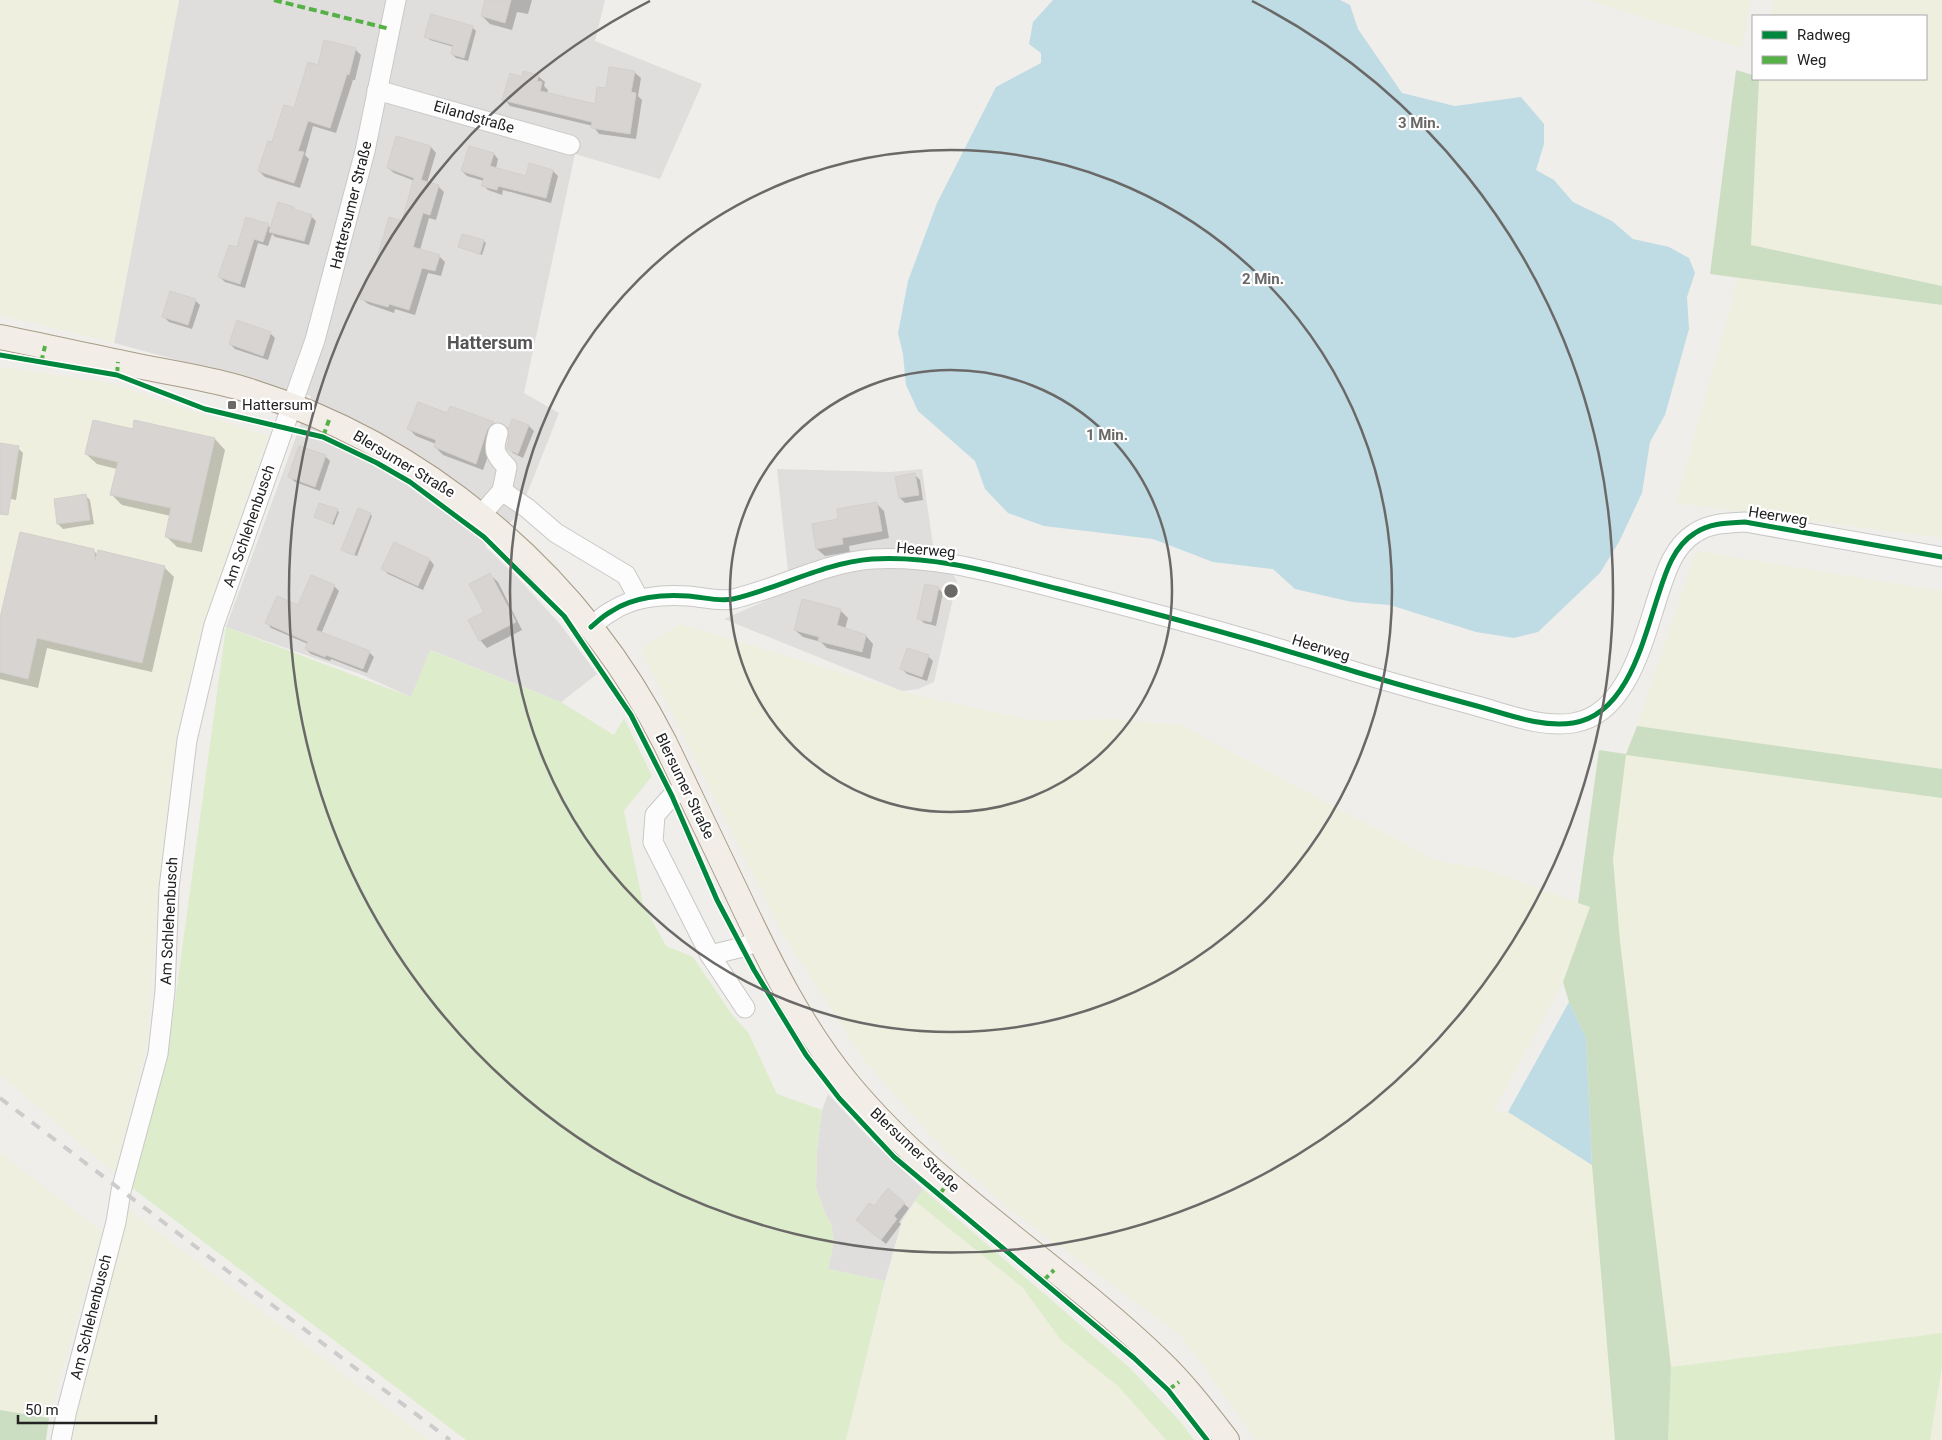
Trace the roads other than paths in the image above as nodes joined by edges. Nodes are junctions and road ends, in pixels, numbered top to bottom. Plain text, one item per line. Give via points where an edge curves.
1 (396, 0) edge
2 (377, 90) junction
3 (570, 144) dead end
4 (0, 337) edge
5 (292, 406) junction
6 (498, 433) dead end
7 (502, 491) junction
8 (481, 515) junction
9 (1942, 557) edge
10 (639, 599) junction
11 (591, 627) junction
12 (687, 788) junction
13 (759, 941) junction
14 (710, 955) junction
15 (745, 1008) dead end
16 (61, 1440) edge
17 (1227, 1440) edge

1 - 2 street, Hattersumer Straße
2 - 3 street, Eilandstraße
2 - 5 street, Hattersumer Straße via 352,206 315,340
4 - 5 main road, Blersumer Straße via 204,378
5 - 8 main road, Blersumer Straße via 329,420 400,458
5 - 16 street, Am Schlehenbusch via 214,625 186,740 169,888 165,991 158,1054
6 - 7 street via 496,454 507,467
7 - 8 street
7 - 10 street via 556,533 626,575
8 - 11 main road, Blersumer Straße via 521,550
9 - 10 street, Heerweg via 1745,522 1713,524 1693,534 1675,551 1634,665 1618,696 1598,714 1574,723 1538,722 1396,684 1273,646 961,565 913,559 870,559 816,570 760,592 727,600 684,596
10 - 11 street, Heerweg via 614,609
11 - 12 main road, Blersumer Straße via 638,695
12 - 13 main road, Blersumer Straße
12 - 14 street via 672,796 655,815 653,842
13 - 14 street
13 - 17 main road, Blersumer Straße via 790,1000 832,1063 900,1140 1162,1362
14 - 15 street

